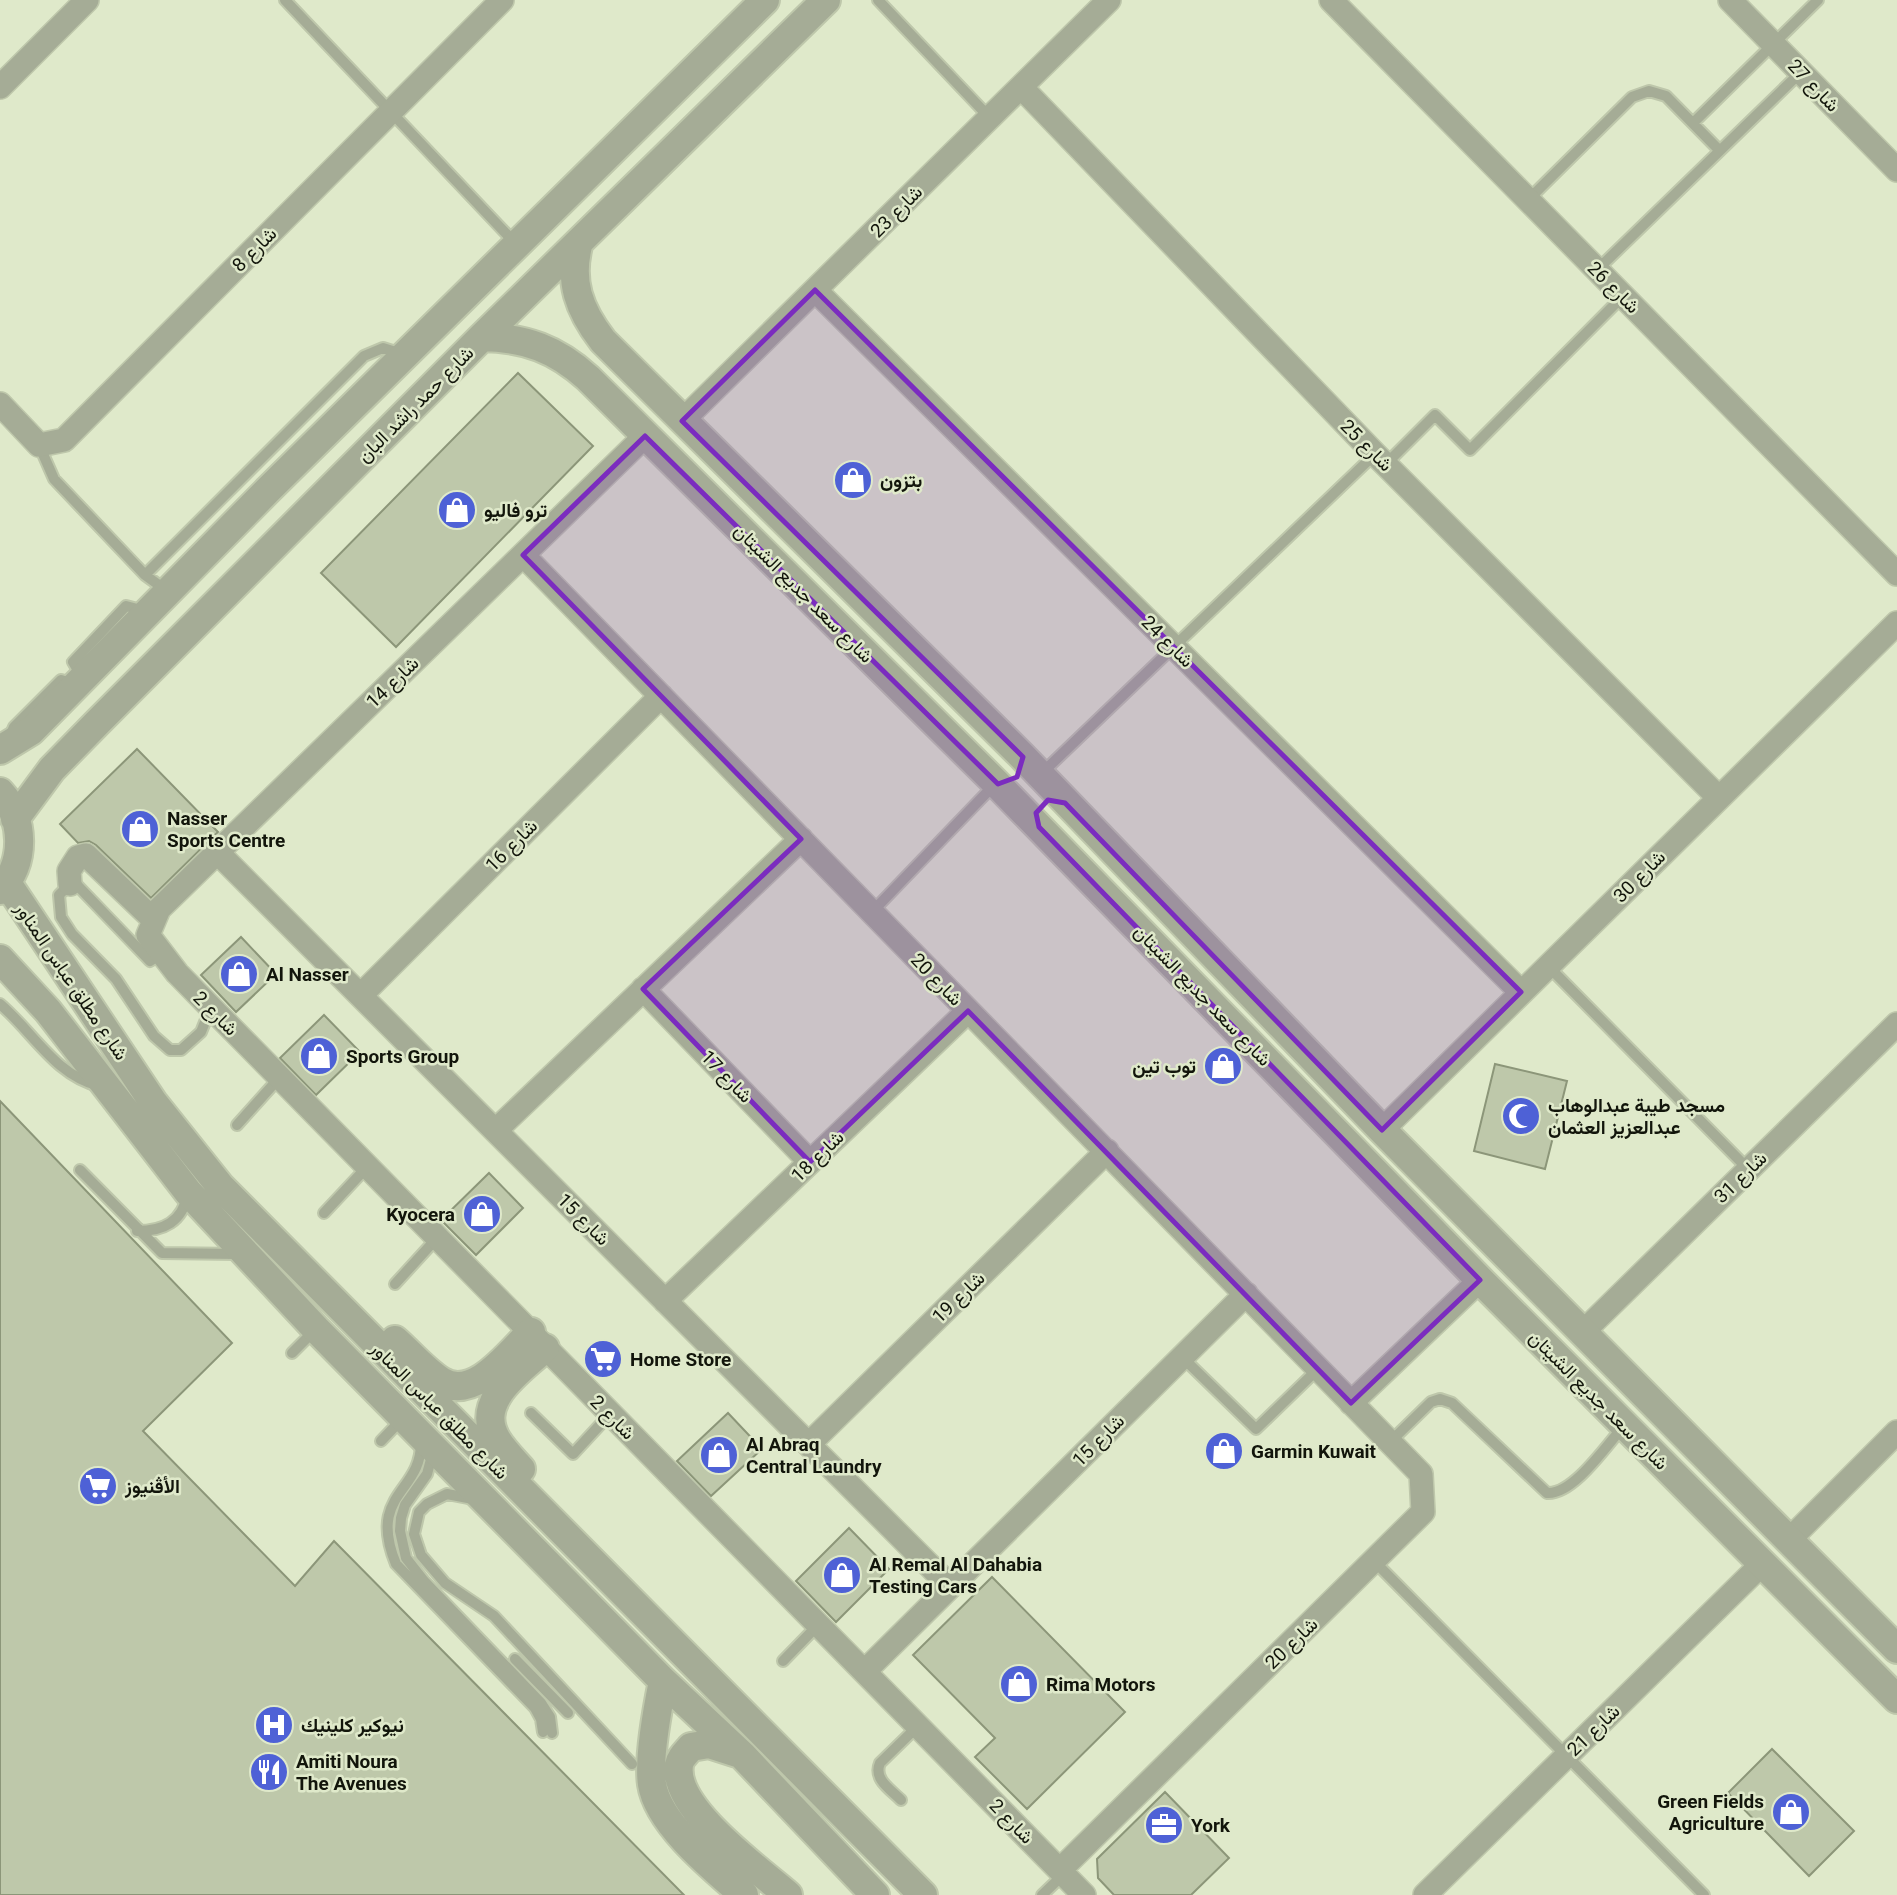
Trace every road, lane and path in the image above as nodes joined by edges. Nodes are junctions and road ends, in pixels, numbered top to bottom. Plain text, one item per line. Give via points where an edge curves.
1 (87, 0) edge
2 (285, 0) edge
3 (502, 0) edge
4 (765, 0) edge
5 (825, 0) edge
6 (878, 0) edge
7 (1109, 0) edge
8 (1331, 0) edge
9 (1730, 0) edge
10 (1818, 0) edge
11 (742, 22) junction
12 (1774, 44) junction
13 (772, 51) junction
14 (702, 61) junction
15 (1801, 72) junction
16 (0, 87) edge
17 (1021, 87) junction
18 (728, 95) junction
19 (392, 111) junction
20 (989, 118) junction
21 (1693, 123) junction
22 (1719, 150) junction
23 (1897, 170) edge
24 (1528, 200) junction
25 (579, 242) junction
26 (516, 244) junction
27 (1597, 270) junction
28 (815, 290) junction
29 (1623, 296) junction
30 (482, 337) junction
31 (614, 352) junction
32 (405, 355) junction
33 (588, 378) junction
34 (0, 404) edge
35 (682, 421) junction
36 (645, 436) junction
37 (39, 445) junction
38 (1380, 459) junction
39 (211, 548) junction
40 (523, 555) junction
41 (250, 570) junction
42 (1897, 574) edge
43 (145, 575) junction
44 (168, 592) junction
45 (1897, 623) edge
46 (1173, 646) junction
47 (80, 681) junction
48 (661, 696) junction
49 (31, 731) junction
50 (4, 749) edge
51 (1031, 766) junction
52 (52, 769) junction
53 (996, 783) junction
54 (0, 792) edge
55 (1719, 798) junction
56 (1065, 803) junction
57 (15, 819) junction
58 (1039, 827) junction
59 (801, 839) junction
60 (217, 852) junction
61 (70, 884) junction
62 (3, 886) edge
63 (872, 912) junction
64 (155, 936) junction
65 (0, 959) edge
66 (1548, 966) junction
67 (643, 989) junction
68 (1521, 992) junction
69 (361, 995) junction
70 (0, 999) edge
71 (211, 1007) junction
72 (968, 1011) junction
73 (1897, 1024) edge
74 (85, 1062) junction
75 (280, 1077) junction
76 (105, 1087) junction
77 (237, 1125) dead end
78 (495, 1130) junction
79 (1382, 1130) junction
80 (1107, 1151) junction
81 (810, 1162) junction
82 (368, 1166) junction
83 (1748, 1169) junction
84 (80, 1170) dead end
85 (188, 1192) junction
86 (324, 1213) dead end
87 (137, 1231) junction
88 (438, 1238) junction
89 (247, 1255) junction
90 (1480, 1280) junction
91 (312, 1281) junction
92 (395, 1284) dead end
93 (1246, 1294) junction
94 (665, 1301) junction
95 (316, 1329) junction
96 (1583, 1332) junction
97 (538, 1340) junction
98 (292, 1353) dead end
99 (1182, 1357) junction
100 (1318, 1369) junction
101 (1351, 1403) junction
102 (531, 1413) dead end
103 (610, 1414) junction
104 (1625, 1426) junction
105 (1897, 1432) edge
106 (419, 1434) junction
107 (381, 1441) dead end
108 (1390, 1442) junction
109 (809, 1444) junction
110 (515, 1529) junction
111 (564, 1536) junction
112 (1789, 1540) junction
113 (1374, 1561) junction
114 (1762, 1564) junction
115 (1820, 1571) junction
116 (950, 1586) junction
117 (1793, 1596) junction
118 (819, 1624) junction
119 (1889, 1641) edge
120 (1852, 1656) junction
121 (515, 1659) dead end
122 (783, 1661) dead end
123 (865, 1671) junction
124 (663, 1681) junction
125 (1897, 1699) edge
126 (568, 1713) junction
127 (584, 1714) junction
128 (919, 1725) junction
129 (549, 1730) junction
130 (742, 1755) junction
131 (1566, 1756) junction
132 (632, 1764) dead end
133 (901, 1800) dead end
134 (742, 1854) junction
135 (1062, 1872) junction
136 (722, 1886) edge
137 (744, 1895) edge
138 (788, 1895) edge
139 (875, 1895) edge
140 (923, 1895) edge
141 (1042, 1895) edge
142 (1084, 1895) edge
143 (1425, 1895) edge
144 (1703, 1895) edge

1 - 16 street
2 - 19 lane
3 - 19 street, شارع 8
4 - 11 street
5 - 13 street, شارع حمد راشد البان
6 - 20 lane
7 - 17 street, شارع 23
8 - 24 street, شارع 26
9 - 12 street, شارع 27
10 - 12 lane
11 - 13 street via 753,48
11 - 14 street
12 - 15 street, شارع 27
12 - 21 lane
13 - 18 street, شارع حمد راشد البان
14 - 18 street via 717,61 726,71
14 - 26 street
15 - 22 lane
15 - 23 street, شارع 27
17 - 20 street, شارع 23
17 - 38 street, شارع 25
18 - 25 street, شارع حمد راشد البان
19 - 26 lane
19 - 37 street, شارع 8 via 64,440
20 - 28 street, شارع 23
21 - 22 lane
21 - 24 lane via 1665,96 1649,91 1632,97
22 - 27 lane
24 - 27 street, شارع 26
25 - 30 street, شارع حمد راشد البان
25 - 31 street, شارع سعد جديع الشيتان via 575,288 586,317
26 - 32 street
27 - 29 street, شارع 26
28 - 35 street, شارع 23
28 - 46 street, شارع 24
29 - 38 lane via 1470,450 1435,415
29 - 42 street, شارع 26
30 - 33 street, شارع سعد جديع الشيتان via 511,337 540,345 566,358
30 - 41 street, شارع حمد راشد البان
31 - 33 street via 593,359
31 - 35 street, شارع سعد جديع الشيتان
32 - 39 street
32 - 43 lane via 383,348 364,356
33 - 36 street, شارع سعد جديع الشيتان
34 - 37 street
35 - 51 street, شارع سعد جديع الشيتان
36 - 40 street, شارع 14
36 - 53 street, شارع سعد جديع الشيتان
37 - 43 lane via 54,479
38 - 46 lane
38 - 55 street, شارع 25
39 - 41 street via 234,544 247,554
39 - 44 street
40 - 48 street, شارع 20
40 - 60 street, شارع 14
41 - 52 street, شارع حمد راشد البان
43 - 44 lane
44 - 47 street
45 - 55 street, شارع 30
46 - 51 lane
46 - 68 street, شارع 24
47 - 49 street
47 - 50 lane via 61,680 14,727
48 - 59 street, شارع 20
48 - 69 street, شارع 16
49 - 50 street
49 - 52 street via 25,757 32,766
51 - 53 street via 1022,768 1007,783
51 - 56 street, شارع سعد جديع الشيتان
52 - 57 street, شارع حمد راشد البان
53 - 58 street, شارع سعد جديع الشيتان
53 - 63 lane
54 - 57 street
55 - 66 street, شارع 30
56 - 58 street via 1054,799 1043,803 1036,813
56 - 79 street, شارع سعد جديع الشيتان
57 - 62 street via 20,837 17,861
58 - 90 street, شارع سعد جديع الشيتان
59 - 63 street, شارع 20
59 - 67 street
60 - 64 street, شارع 14 via 159,909
60 - 69 street, شارع 15
61 - 64 lane via 77,885 150,961
61 - 64 street, شارع 2 via 69,870 78,857 86,855
61 - 71 lane via 59,895 61,917 170,1050 181,1050 201,1032
62 - 91 street, شارع مطلق عباس المناور via 153,1102 220,1186
63 - 72 street, شارع 20
64 - 71 street, شارع 2
65 - 74 street, شارع مطلق عباس المناور via 48,1011
66 - 68 street, شارع 30
66 - 83 lane
67 - 78 street
67 - 81 street, شارع 17
68 - 79 street, شارع 30
69 - 78 street, شارع 15
70 - 74 street
70 - 76 lane via 58,1065 83,1082
71 - 75 street, شارع 2
72 - 80 street, شارع 20
72 - 81 street, شارع 18
73 - 83 street, شارع 31
74 - 76 street, شارع مطلق عباس المناور
75 - 77 lane
75 - 82 street, شارع 2
76 - 85 street, شارع مطلق عباس المناور
78 - 94 street, شارع 15
79 - 96 street, شارع سعد جديع الشيتان
80 - 93 street, شارع 20
80 - 109 street, شارع 19
81 - 94 street, شارع 18
82 - 86 lane
82 - 88 street, شارع 2
83 - 96 street, شارع 31
84 - 87 lane
85 - 87 lane via 179,1217 168,1226
85 - 89 street, شارع مطلق عباس المناور
87 - 89 lane via 170,1255
88 - 92 lane
88 - 97 street, شارع 2
89 - 95 street, شارع مطلق عباس المناور
90 - 101 street
90 - 104 street, شارع سعد جديع الشيتان
91 - 97 street via 355,1305 443,1382 457,1386 472,1384
91 - 111 street, شارع مطلق عباس المناور
93 - 99 street, شارع 15
93 - 100 street, شارع 20
94 - 109 street, شارع 15
95 - 98 lane
95 - 106 street, شارع مطلق عباس المناور
96 - 112 street, شارع سعد جديع الشيتان
97 - 103 street, شارع 2
97 - 111 street via 493,1401 489,1419 496,1439 544,1498
99 - 100 lane via 1256,1429
99 - 116 street, شارع 15
100 - 101 street, شارع 20
101 - 108 street, شارع 20
102 - 103 lane via 573,1454
103 - 118 street, شارع 2
104 - 108 lane via 1569,1487 1557,1494 1547,1493 1452,1403 1440,1399 1431,1402
104 - 114 street, شارع سعد جديع الشيتان
105 - 112 street
106 - 107 lane
106 - 110 street, شارع مطلق عباس المناور
106 - 129 lane via 427,1474 401,1518 406,1558 541,1703
106 - 129 lane via 418,1465 393,1501 388,1517 393,1557 405,1577 535,1709
108 - 113 street, شارع 20 via 1421,1474 1423,1513
109 - 116 street, شارع 15
110 - 124 street, شارع مطلق عباس المناور
110 - 127 lane via 469,1497 447,1494 419,1512 414,1534 421,1555 436,1574 494,1616
111 - 140 street, شارع مطلق عباس المناور
112 - 115 street, شارع سعد جديع الشيتان
113 - 131 lane
113 - 135 street, شارع 20
114 - 117 street, شارع سعد جديع الشيتان
114 - 131 street, شارع 21
115 - 117 street via 1825,1583 1817,1599 1804,1602
115 - 119 street, شارع سعد جديع الشيتان
116 - 123 street, شارع 15
117 - 120 street, شارع سعد جديع الشيتان
118 - 122 lane
118 - 123 street, شارع 2
119 - 120 street via 1870,1628 1854,1634
120 - 125 street, شارع سعد جديع الشيتان
121 - 126 lane
123 - 128 street, شارع 2
124 - 130 street, شارع مطلق عباس المناور
124 - 136 street via 651,1783 672,1824
126 - 127 lane
126 - 129 lane
127 - 132 lane
128 - 133 lane via 877,1771
128 - 135 street, شارع 2
130 - 134 street via 709,1744 691,1747 679,1762 679,1781 692,1806
130 - 139 street, شارع مطلق عباس المناور
131 - 143 street, شارع 21
131 - 144 lane
134 - 136 street
134 - 138 street
135 - 141 lane
135 - 142 street, شارع 2
136 - 137 street

